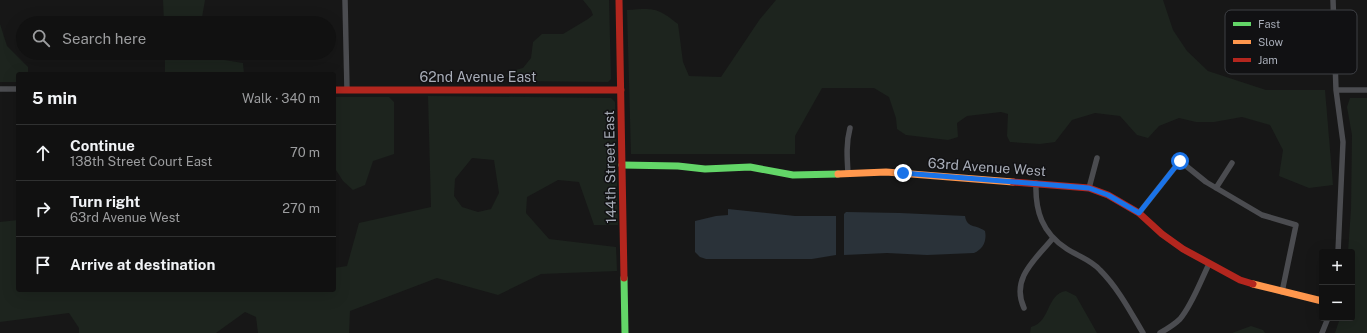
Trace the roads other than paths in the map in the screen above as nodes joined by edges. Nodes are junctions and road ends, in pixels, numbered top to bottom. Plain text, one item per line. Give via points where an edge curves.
1 (345, 0) edge
2 (619, 0) edge
3 (1333, 0) edge
4 (1333, 10) edge
5 (1335, 74) edge
6 (0, 89) edge
7 (16, 89) edge
8 (336, 90) edge
9 (347, 90) junction
10 (621, 90) junction
11 (1336, 90) junction
12 (1367, 90) edge
13 (850, 128) dead end
14 (1097, 158) dead end
15 (1232, 163) dead end
16 (622, 165) junction
17 (848, 173) junction
18 (1036, 183) junction
19 (1089, 188) junction
20 (1216, 188) junction
21 (1139, 213) junction
22 (1053, 238) junction
23 (1338, 249) edge
24 (1209, 264) junction
25 (1282, 292) junction
26 (1319, 300) edge
27 (1024, 308) dead end
28 (1327, 321) edge
29 (625, 333) edge
30 (1143, 333) edge
31 (1160, 333) edge
32 (1322, 333) edge

1 - 9 street
2 - 10 street, 144th Street East
3 - 4 street
5 - 11 street
6 - 7 street
8 - 9 street, 62nd Avenue East
9 - 10 street, 62nd Avenue East
10 - 16 street, 144th Street East
11 - 12 street
11 - 23 street via 1343,142
13 - 17 street via 846,153
14 - 19 street
15 - 20 street
16 - 17 street, 63rd Avenue West via 705,169 750,167 793,176
16 - 29 street, 144th Street East
17 - 18 street, 63rd Avenue West via 886,172
18 - 19 street, 63rd Avenue West
18 - 22 street via 1038,211
19 - 21 street, 63rd Avenue West via 1108,195
20 - 21 street via 1180,161
20 - 25 street via 1262,215 1296,225
21 - 24 street, 63rd Avenue West via 1172,241
22 - 27 street via 1031,262 1024,277 1020,292
22 - 30 street via 1106,275
24 - 25 street, 63rd Avenue West via 1247,282
24 - 31 street via 1180,319
25 - 26 street, 63rd Avenue West
28 - 32 street

